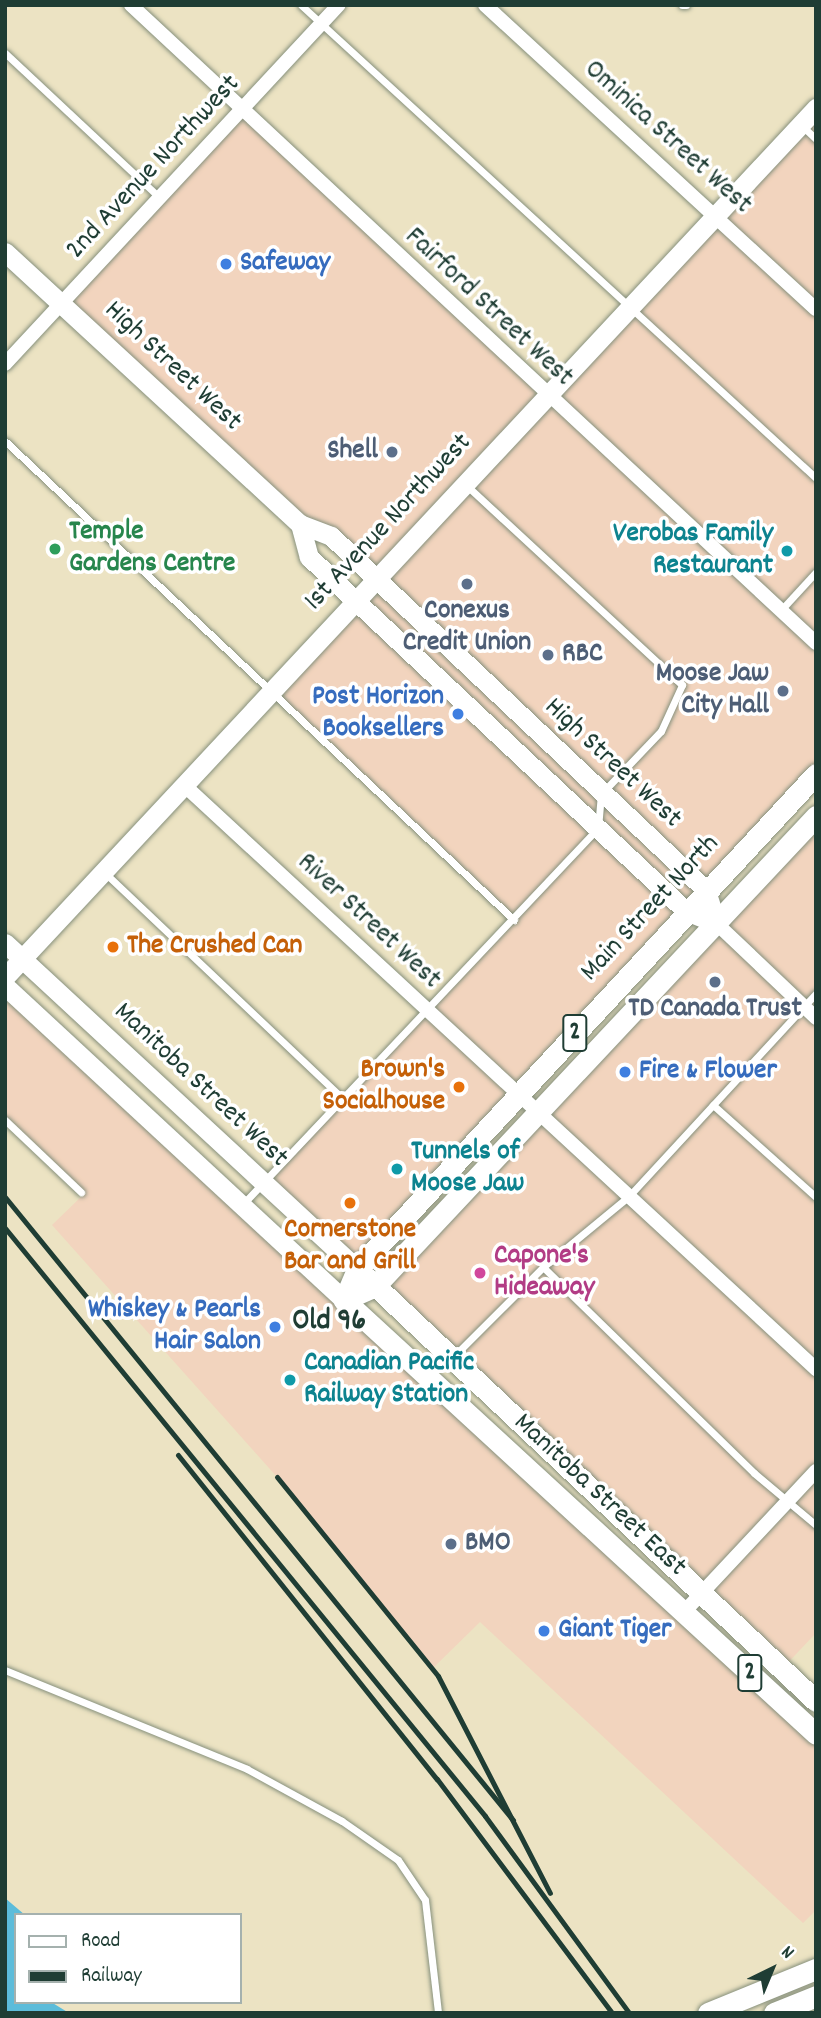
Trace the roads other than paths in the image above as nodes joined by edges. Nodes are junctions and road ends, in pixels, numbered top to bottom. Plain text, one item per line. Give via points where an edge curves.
1 (131, 5) edge
2 (301, 5) edge
3 (339, 5) edge
4 (485, 5) edge
5 (321, 24) junction
6 (5, 53) edge
7 (816, 108) edge
8 (242, 109) junction
9 (800, 124) junction
10 (816, 139) edge
11 (160, 197) junction
12 (715, 215) junction
13 (5, 252) edge
14 (62, 303) junction
15 (631, 306) junction
16 (816, 309) edge
17 (5, 364) edge
18 (547, 396) junction
19 (5, 441) edge
20 (816, 478) edge
21 (464, 482) junction
22 (300, 524) junction
23 (816, 572) edge
24 (376, 579) junction
25 (356, 601) junction
26 (780, 611) junction
27 (816, 643) edge
28 (271, 692) junction
29 (816, 774) edge
30 (184, 785) junction
31 (601, 793) junction
32 (816, 816) edge
33 (598, 828) junction
34 (103, 872) junction
35 (706, 890) junction
36 (686, 911) junction
37 (514, 920) junction
38 (716, 923) junction
39 (5, 943) edge
40 (22, 959) junction
41 (5, 977) edge
42 (5, 986) edge
43 (816, 993) edge
44 (804, 1007) junction
45 (428, 1010) junction
46 (816, 1018) edge
47 (519, 1095) junction
48 (344, 1099) junction
49 (713, 1105) junction
50 (540, 1114) junction
51 (5, 1120) edge
52 (262, 1184) junction
53 (81, 1192) dead end
54 (629, 1196) junction
55 (816, 1197) edge
56 (241, 1206) junction
57 (543, 1267) junction
58 (357, 1269) junction
59 (375, 1286) junction
60 (344, 1300) junction
61 (453, 1357) junction
62 (816, 1369) edge
63 (816, 1471) edge
64 (789, 1501) junction
65 (816, 1525) edge
66 (701, 1593) junction
67 (684, 1612) junction
68 (5, 1670) edge
69 (816, 1700) edge
70 (816, 1734) edge
71 (816, 1969) edge
72 (816, 1996) edge
73 (438, 2013) edge
74 (708, 2013) edge
75 (774, 2013) edge

1 - 8 street, Fairford Street West
2 - 5 lane
3 - 5 street, 2nd Avenue Northwest
4 - 12 street, Ominica Street West
5 - 8 street, 2nd Avenue Northwest
5 - 15 lane
6 - 11 lane
7 - 9 main road, 1st Avenue Northwest
8 - 11 street, 2nd Avenue Northwest
8 - 18 street, Fairford Street West
9 - 10 lane
9 - 12 main road, 1st Avenue Northwest
11 - 14 street, 2nd Avenue Northwest
12 - 15 main road, 1st Avenue Northwest
12 - 16 street, Ominica Street West
13 - 14 main road, High Street West
14 - 17 street, 2nd Avenue Northwest
14 - 22 main road, High Street West
15 - 18 main road, 1st Avenue Northwest
15 - 20 lane
18 - 21 main road, 1st Avenue Northwest
18 - 26 street, Fairford Street West
19 - 28 lane
21 - 24 main road, 1st Avenue Northwest
21 - 31 lane via 681,685 661,731
22 - 24 main road, High Street West via 331,536
22 - 25 main road, High Street West via 309,557
23 - 26 lane
24 - 25 main road, 1st Avenue Northwest
24 - 31 main road, High Street West
25 - 28 main road, 1st Avenue Northwest
25 - 33 main road, High Street West
26 - 27 street, Fairford Street West
28 - 30 main road, 1st Avenue Northwest
28 - 37 lane
29 - 35 main road, Main Street North / 2
30 - 34 main road, 1st Avenue Northwest
30 - 45 street, River Street West
31 - 33 lane
31 - 35 main road, High Street West
32 - 38 main road, Main Street North / 2
33 - 36 main road, High Street West
33 - 37 lane
34 - 40 main road, 1st Avenue Northwest
34 - 48 lane
35 - 36 main road, Main Street North / 2
35 - 38 main road
36 - 38 main road, High Street West
36 - 47 main road, Main Street North / 2
37 - 45 lane
38 - 44 street
38 - 50 main road, Main Street North / 2
39 - 40 main road, Manitoba Street West
40 - 41 main road, 1st Avenue Northwest
40 - 52 main road, Manitoba Street West
42 - 56 main road
43 - 44 lane
44 - 46 street
44 - 49 lane
45 - 47 street, River Street West
45 - 48 lane
47 - 50 street, River Street West
47 - 58 main road, Main Street North / 2
48 - 52 lane
49 - 54 lane
49 - 55 lane
50 - 54 street, River Street West
50 - 59 main road, Main Street North / 2
51 - 53 lane
52 - 56 lane
52 - 58 main road, Manitoba Street West
54 - 57 lane
54 - 62 street, River Street West
56 - 60 main road
57 - 61 lane
57 - 64 lane
58 - 59 main road, Manitoba Street East / 2
58 - 60 main road, Main Street North / 2
59 - 60 main road, Main Street North / 2
59 - 61 main road, Manitoba Street East / 2
60 - 67 main road, Manitoba Street East
61 - 66 main road, Manitoba Street East / 2
63 - 64 street
64 - 65 lane
64 - 66 street
66 - 67 street
66 - 69 main road, Manitoba Street East / 2
67 - 70 main road, Manitoba Street East / 2
68 - 73 lane via 247,1769 342,1821 398,1860 425,1900
71 - 74 main road
72 - 75 main road

